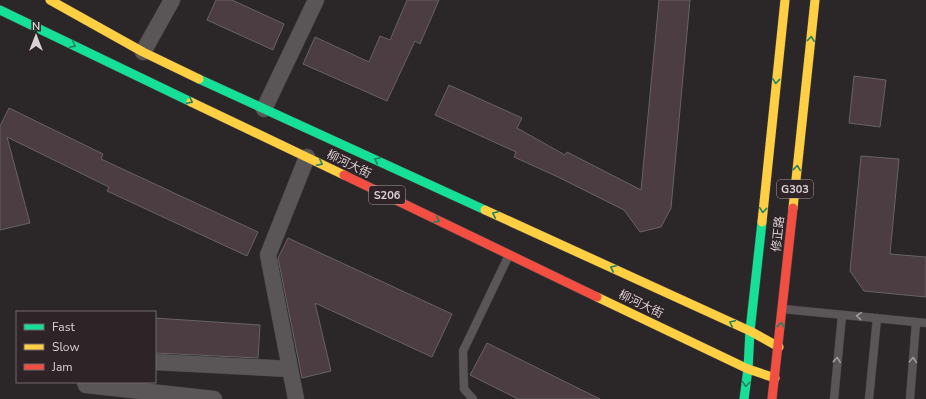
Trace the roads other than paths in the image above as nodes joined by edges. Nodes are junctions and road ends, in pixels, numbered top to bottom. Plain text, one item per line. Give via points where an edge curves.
1 (50, 0) edge
2 (172, 0) edge
3 (316, 0) edge
4 (785, 0) edge
5 (815, 0) edge
6 (0, 10) edge
7 (143, 52) junction
8 (264, 109) junction
9 (306, 157) junction
10 (510, 254) junction
11 (783, 309) junction
12 (842, 315) junction
13 (876, 318) junction
14 (916, 322) junction
15 (926, 322) edge
16 (750, 331) junction
17 (779, 347) junction
18 (156, 362) edge
19 (748, 368) junction
20 (290, 369) junction
21 (775, 378) junction
22 (85, 383) edge
23 (214, 399) edge
24 (296, 399) edge
25 (473, 399) edge
26 (744, 399) edge
27 (772, 399) edge
28 (834, 399) edge
29 (869, 399) edge
30 (910, 399) edge

1 - 7 main road, 柳河大街 / S206
2 - 7 street
3 - 8 street
4 -> 16 main road, 修正路 / G303
11 -> 5 main road, 修正路 / G303
6 -> 9 main road, 柳河大街 / S206
7 - 8 main road, 柳河大街 / S206
16 -> 8 main road, 柳河大街 / S206
9 -> 10 main road, 柳河大街 / S206
9 - 20 street via 268,255
10 - 19 main road, 柳河大街 / S206
10 - 25 lane via 463,351 464,389
11 - 12 lane
17 -> 11 main road, 修正路 / G303
13 -> 12 lane
28 -> 12 lane
13 - 14 lane
13 - 29 lane
14 - 15 lane
30 -> 14 lane
16 - 17 main road, 柳河大街 / S206
16 - 19 main road, 修正路 / G303
17 - 21 main road, 修正路 / G303
18 - 20 street
19 - 21 main road, 柳河大街 / S206
19 -> 26 main road, 修正路 / G303
20 - 24 street
21 - 27 main road, 修正路 / G303
22 - 23 street

